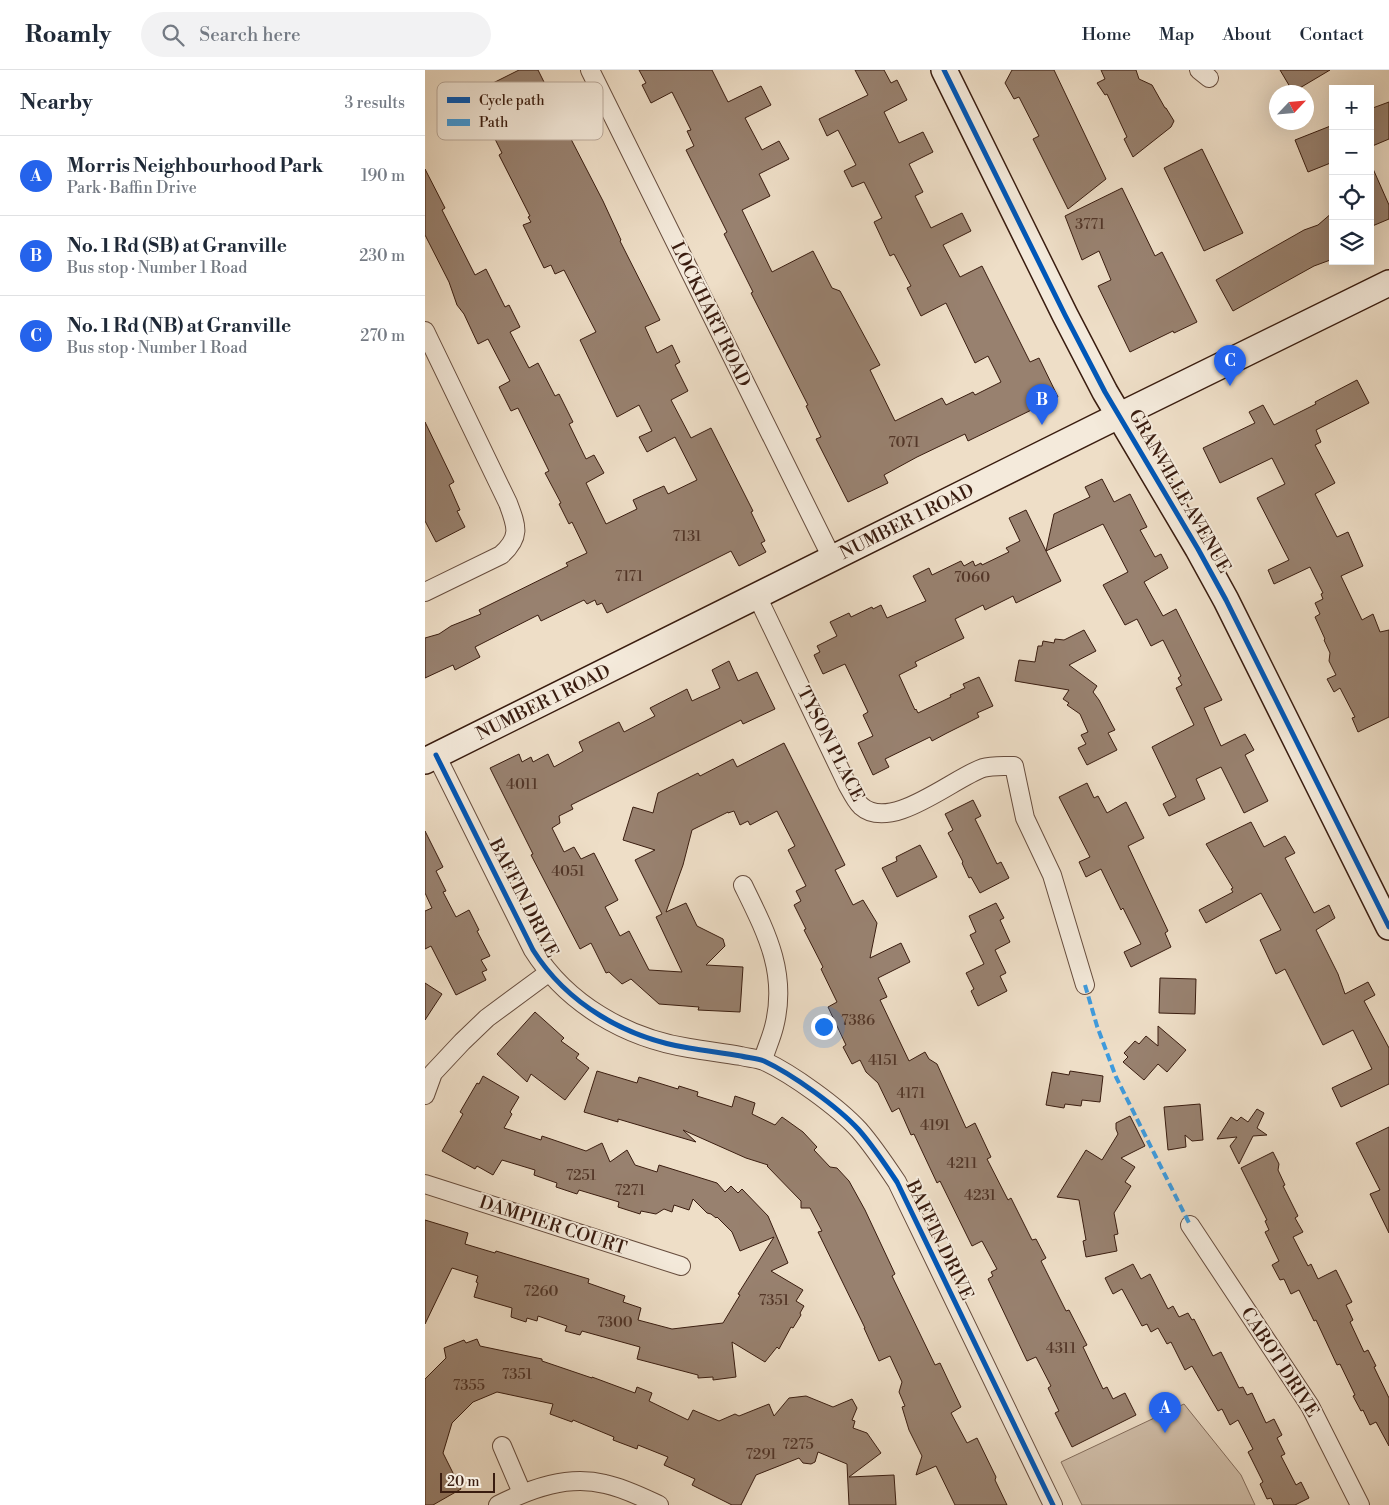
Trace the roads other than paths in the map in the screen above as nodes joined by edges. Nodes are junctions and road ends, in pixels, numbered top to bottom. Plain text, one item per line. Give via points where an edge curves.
1 (590, 70) edge
2 (944, 70) edge
3 (596, 82) edge
4 (603, 96) edge
5 (1389, 283) edge
6 (425, 331) edge
7 (1120, 415) junction
8 (832, 558) junction
9 (425, 592) edge
10 (757, 596) junction
11 (431, 758) edge
12 (743, 885) dead end
13 (1389, 928) edge
14 (548, 973) junction
15 (1085, 985) dead end
16 (763, 1060) junction
17 (429, 1070) edge
18 (425, 1095) edge
19 (425, 1184) edge
20 (1190, 1225) dead end
21 (681, 1266) dead end
22 (502, 1446) dead end
23 (522, 1493) junction
24 (498, 1505) edge
25 (659, 1505) edge
26 (1053, 1505) edge
27 (1360, 1505) edge

1 - 3 street, LOCKHART ROAD
2 - 7 main road, GRANVILLE AVENUE via 1065,315
4 - 8 street, LOCKHART ROAD
5 - 7 main road, NUMBER 1 ROAD
6 - 9 street via 508,503 516,528 515,539 501,555
7 - 8 main road, NUMBER 1 ROAD
7 - 13 main road, GRANVILLE AVENUE via 1226,600
8 - 10 main road, NUMBER 1 ROAD
10 - 11 main road, NUMBER 1 ROAD
10 - 15 street, TYSON PLACE via 847,784 862,807 876,813 894,812 984,768 1014,766 1025,818 1053,875
11 - 14 street, BAFFIN DRIVE
12 - 16 street via 773,952 778,977 774,1027
14 - 16 street, BAFFIN DRIVE via 591,1010 646,1038
14 - 17 street via 487,1018
16 - 26 street, BAFFIN DRIVE via 829,1103 858,1129 897,1182
17 - 18 street
19 - 21 street, DAMPIER COURT
20 - 27 street, CABOT DRIVE via 1310,1406
22 - 23 street
23 - 24 street
23 - 25 street via 548,1485 587,1482 626,1490

